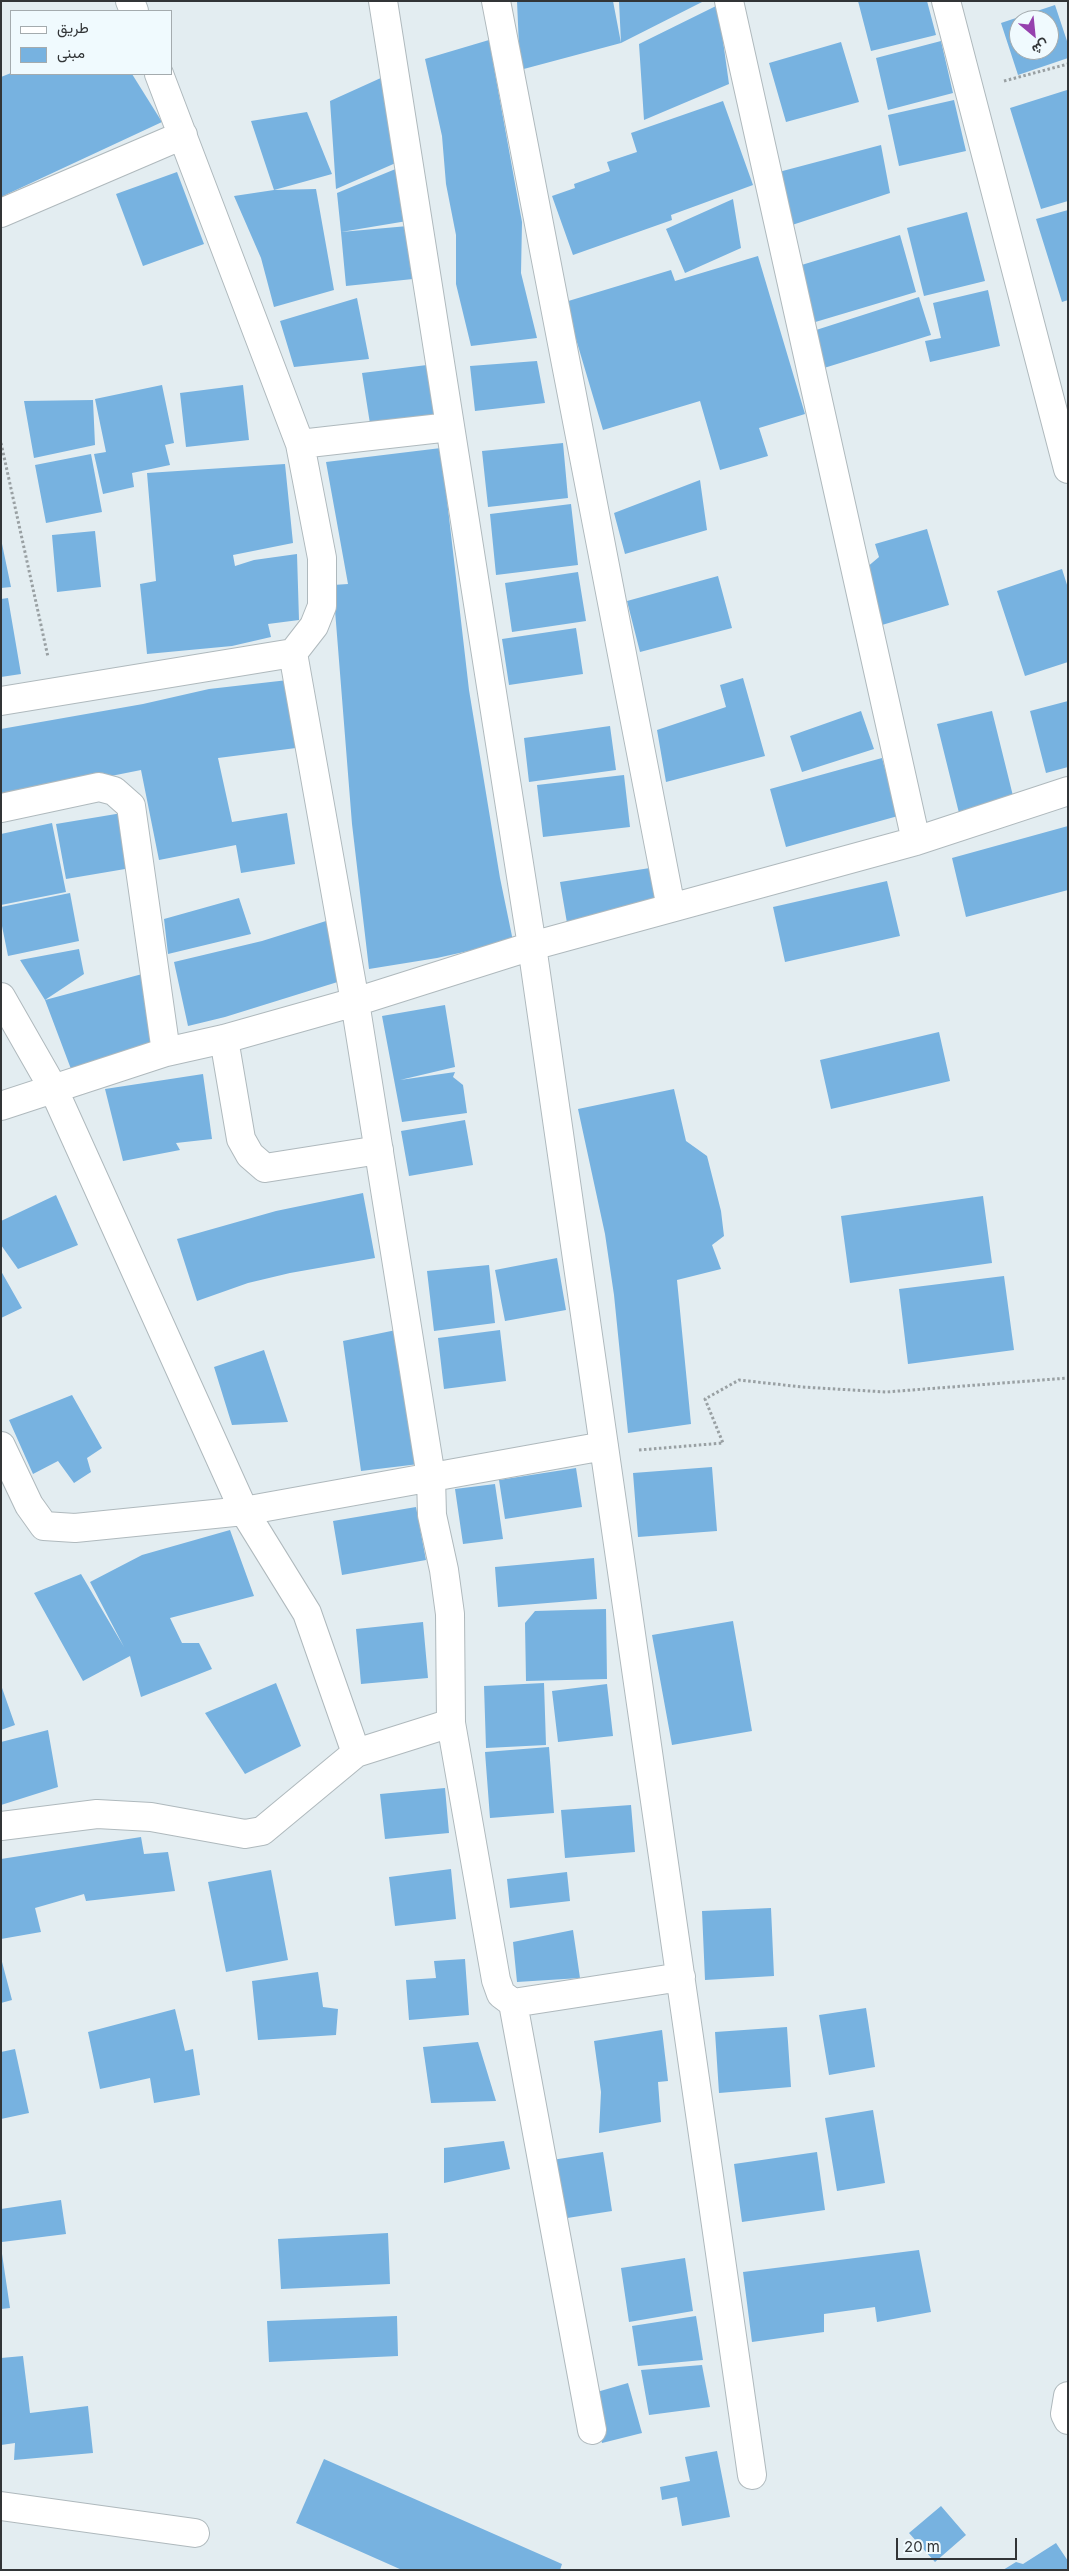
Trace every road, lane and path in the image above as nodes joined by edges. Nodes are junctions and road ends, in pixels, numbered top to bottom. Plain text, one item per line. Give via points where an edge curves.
1 (383, 1) edge
2 (496, 1) edge
3 (729, 1) edge
4 (946, 1) edge
5 (1068, 64) edge
6 (159, 75) edge
7 (969, 90) junction
8 (183, 134) junction
9 (1, 213) edge
10 (450, 427) junction
11 (1, 443) edge
12 (300, 444) junction
13 (1068, 469) edge
14 (292, 653) junction
15 (55, 692) junction
16 (1, 701) edge
17 (1068, 791) edge
18 (1, 808) edge
19 (916, 841) junction
20 (671, 908) junction
21 (532, 946) junction
22 (1, 997) edge
23 (355, 1002) junction
24 (224, 1039) junction
25 (166, 1052) junction
26 (53, 1088) junction
27 (1, 1106) edge
28 (379, 1150) junction
29 (1068, 1378) edge
30 (1, 1446) edge
31 (604, 1446) junction
32 (431, 1477) junction
33 (244, 1511) junction
34 (451, 1723) junction
35 (356, 1754) junction
36 (1, 1826) edge
37 (681, 1977) junction
38 (513, 2002) junction
39 (1068, 2396) edge
40 (1068, 2420) edge
41 (592, 2430) dead end
42 (752, 2475) dead end
43 (1, 2506) edge
44 (196, 2533) dead end

1 - 10 street
2 - 20 street
3 - 19 street
4 - 7 street
5 - 7 path
6 - 8 street
7 - 13 street
8 - 9 street
8 - 12 street
10 - 12 street
10 - 21 street
11 - 15 path
12 - 14 street via 322,558 322,606 314,626
14 - 15 street
14 - 23 street
15 - 16 street
17 - 19 street
18 - 25 street via 99,787 114,791 131,806
19 - 20 street
20 - 21 street
21 - 23 street
21 - 31 street
22 - 26 street
23 - 24 street
23 - 28 street
24 - 25 street
24 - 28 street via 241,1139 250,1155 265,1168
25 - 26 street
26 - 27 street
26 - 33 street
28 - 32 street
29 - 31 path via 886,1392 739,1380 705,1399 723,1443 646,1451
30 - 33 street via 29,1505 44,1526 75,1528
31 - 32 street
31 - 37 street
32 - 33 street
32 - 34 street via 432,1515 450,1614
33 - 35 street via 307,1613
34 - 35 street
34 - 38 street via 496,1980 501,1994
35 - 36 street via 262,1831 245,1834 151,1818 97,1814
37 - 38 street
37 - 42 street
38 - 41 street
39 - 40 street via 1065,2414
43 - 44 street

